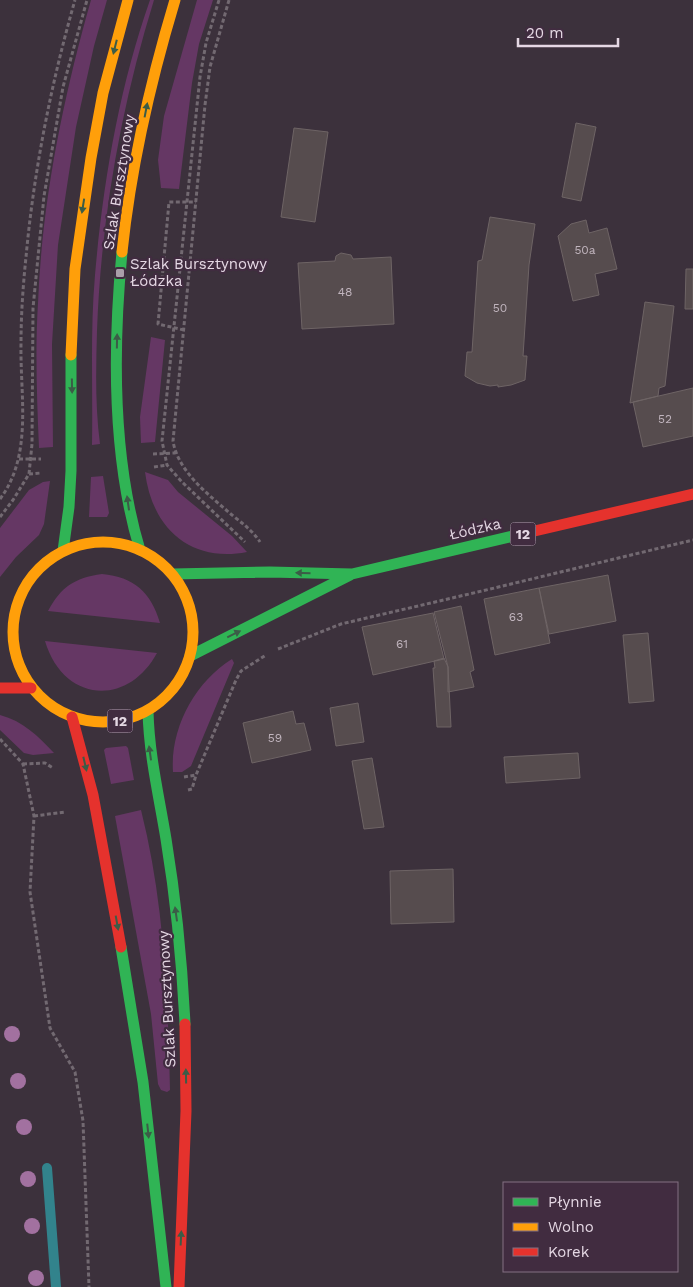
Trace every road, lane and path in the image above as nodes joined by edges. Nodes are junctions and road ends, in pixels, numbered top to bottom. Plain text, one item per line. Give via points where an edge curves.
1 (75, 0) edge
2 (128, 0) edge
3 (175, 0) edge
4 (219, 0) edge
5 (229, 0) edge
6 (186, 202) junction
7 (196, 202) junction
8 (173, 328) junction
9 (184, 330) junction
10 (175, 453) junction
11 (148, 454) dead end
12 (164, 454) junction
13 (19, 459) junction
14 (46, 459) dead end
15 (693, 494) edge
16 (0, 499) edge
17 (693, 540) edge
18 (262, 546) dead end
19 (140, 550) junction
20 (62, 551) junction
21 (256, 572) junction
22 (172, 574) junction
23 (352, 574) junction
24 (17, 603) junction
25 (0, 612) edge
26 (190, 656) junction
27 (0, 688) edge
28 (31, 688) junction
29 (148, 711) junction
30 (72, 718) junction
31 (0, 739) edge
32 (23, 764) junction
33 (56, 772) dead end
34 (196, 775) dead end
35 (65, 806) dead end
36 (66, 812) dead end
37 (53, 814) dead end
38 (34, 816) junction
39 (89, 1287) edge
40 (166, 1287) edge
41 (179, 1287) edge

1 - 13 path via 44,128 26,257
2 -> 20 main road, Szlak Bursztynowy via 100,112 75,269 71,471
19 -> 3 main road, Szlak Bursztynowy via 129,508 118,414 118,314 125,230 135,165 147,101
4 - 6 path via 200,77
5 - 7 path via 210,67
6 - 7 path
6 - 8 path
6 - 8 path via 169,202 158,324
7 - 9 path
8 - 9 path
8 - 12 path via 162,441
9 - 10 path via 173,441
10 - 12 path
10 - 18 path via 200,485 253,531
11 - 12 path
12 - 21 path via 167,466 182,482 241,536 250,549
13 - 14 path
13 - 16 path via 14,477
15 - 23 main road, Łódzka / 12
17 - 34 path via 342,624 273,650 249,665 236,680
19 - 20 main road, 12 via 122,543 101,541
19 - 22 main road, 12 via 158,560
20 - 24 main road, 12 via 43,564
21 - 22 main road, Łódzka / 12
23 -> 21 main road, Łódzka / 12
22 - 26 main road, 12 via 192,612 194,634
26 -> 23 main road, Łódzka / 12
24 - 25 main road
24 - 28 main road, 12 via 13,647
26 - 29 main road, 12 via 181,678 166,697
27 - 28 main road
28 - 30 main road, 12 via 42,700
29 - 30 main road, 12 via 110,723
41 -> 29 main road, Szlak Bursztynowy via 185,1167 185,1015 180,936 148,736
30 -> 40 main road, Szlak Bursztynowy via 93,795 124,963 143,1082
31 - 32 path
32 - 33 path via 45,763 53,766
32 - 38 path
35 - 36 path
37 - 38 path
38 - 39 path via 30,892 50,1028 75,1072 83,1121

